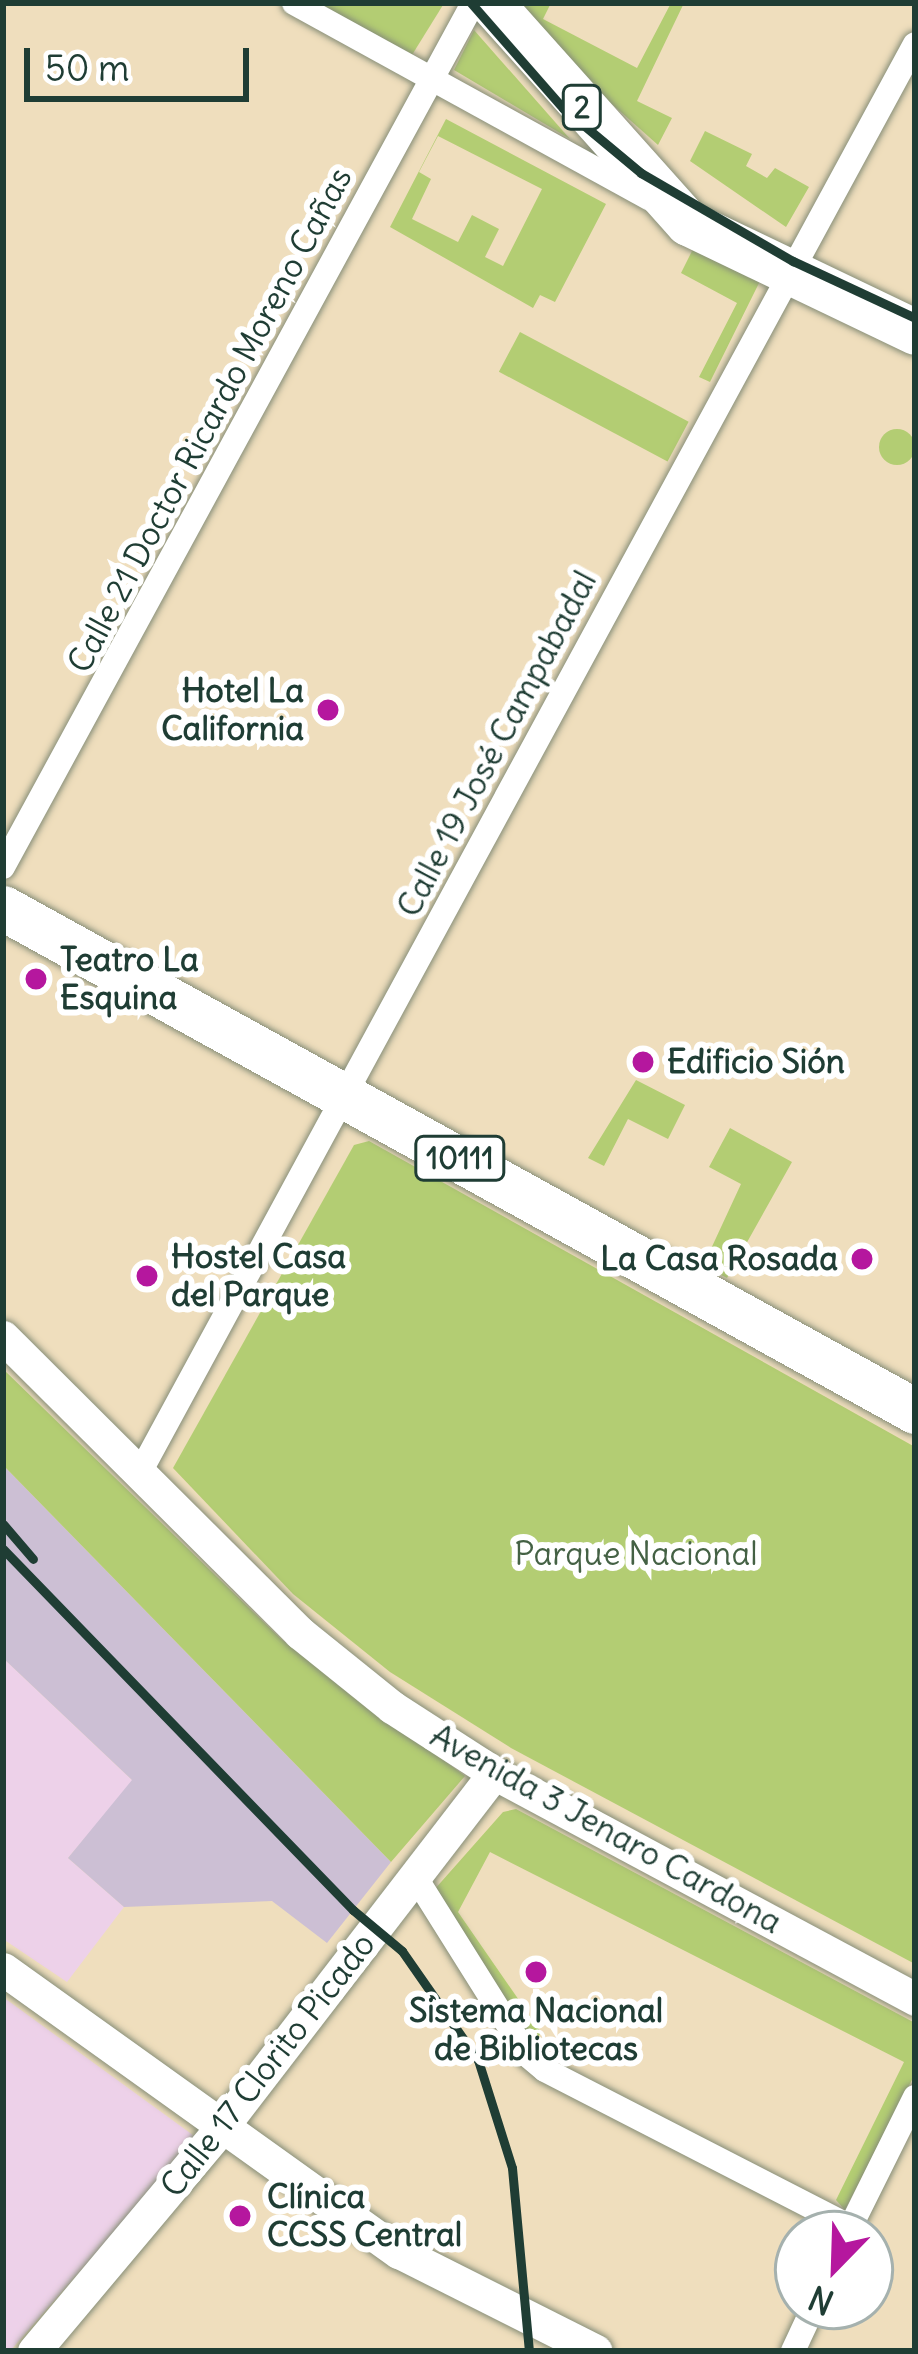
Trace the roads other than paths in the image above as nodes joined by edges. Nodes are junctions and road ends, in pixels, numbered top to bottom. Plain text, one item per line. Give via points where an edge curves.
1 (294, 3) edge
2 (473, 3) edge
3 (491, 3) edge
4 (915, 44) edge
5 (432, 82) junction
6 (673, 211) junction
7 (786, 276) junction
8 (915, 332) edge
9 (3, 867) edge
10 (3, 908) edge
11 (346, 1095) junction
12 (3, 1337) edge
13 (915, 1411) edge
14 (137, 1476) junction
15 (494, 1773) junction
16 (416, 1878) junction
17 (3, 1969) edge
18 (915, 1999) edge
19 (915, 2097) edge
20 (220, 2128) junction
21 (811, 2210) edge
22 (859, 2210) edge
23 (34, 2351) edge
24 (596, 2351) edge

1 - 5 street
2 - 5 street, Calle 21 Doctor Ricardo Moreno Cañas
3 - 6 highway, 2
4 - 7 street, Calle 19 José Campabadal
5 - 6 street
5 - 9 street, Calle 21 Doctor Ricardo Moreno Cañas
6 - 7 highway, 2
7 - 8 highway, 2
7 - 11 street, Calle 19 José Campabadal
10 - 11 highway, 10111
11 - 13 highway, 10111
11 - 14 street, Calle 19 José Campabadal
12 - 14 street, Avenida 3 Jenaro Cardona
14 - 15 street, Avenida 3 Jenaro Cardona via 300,1633 392,1707
15 - 16 street, Calle 17 Clorito Picado
15 - 18 street, Avenida 3 Jenaro Cardona
16 - 20 street, Calle 17 Clorito Picado
16 - 21 street via 527,2055
17 - 20 street
19 - 22 street
20 - 23 street, Calle 17 Clorito Picado
20 - 24 street via 398,2252

